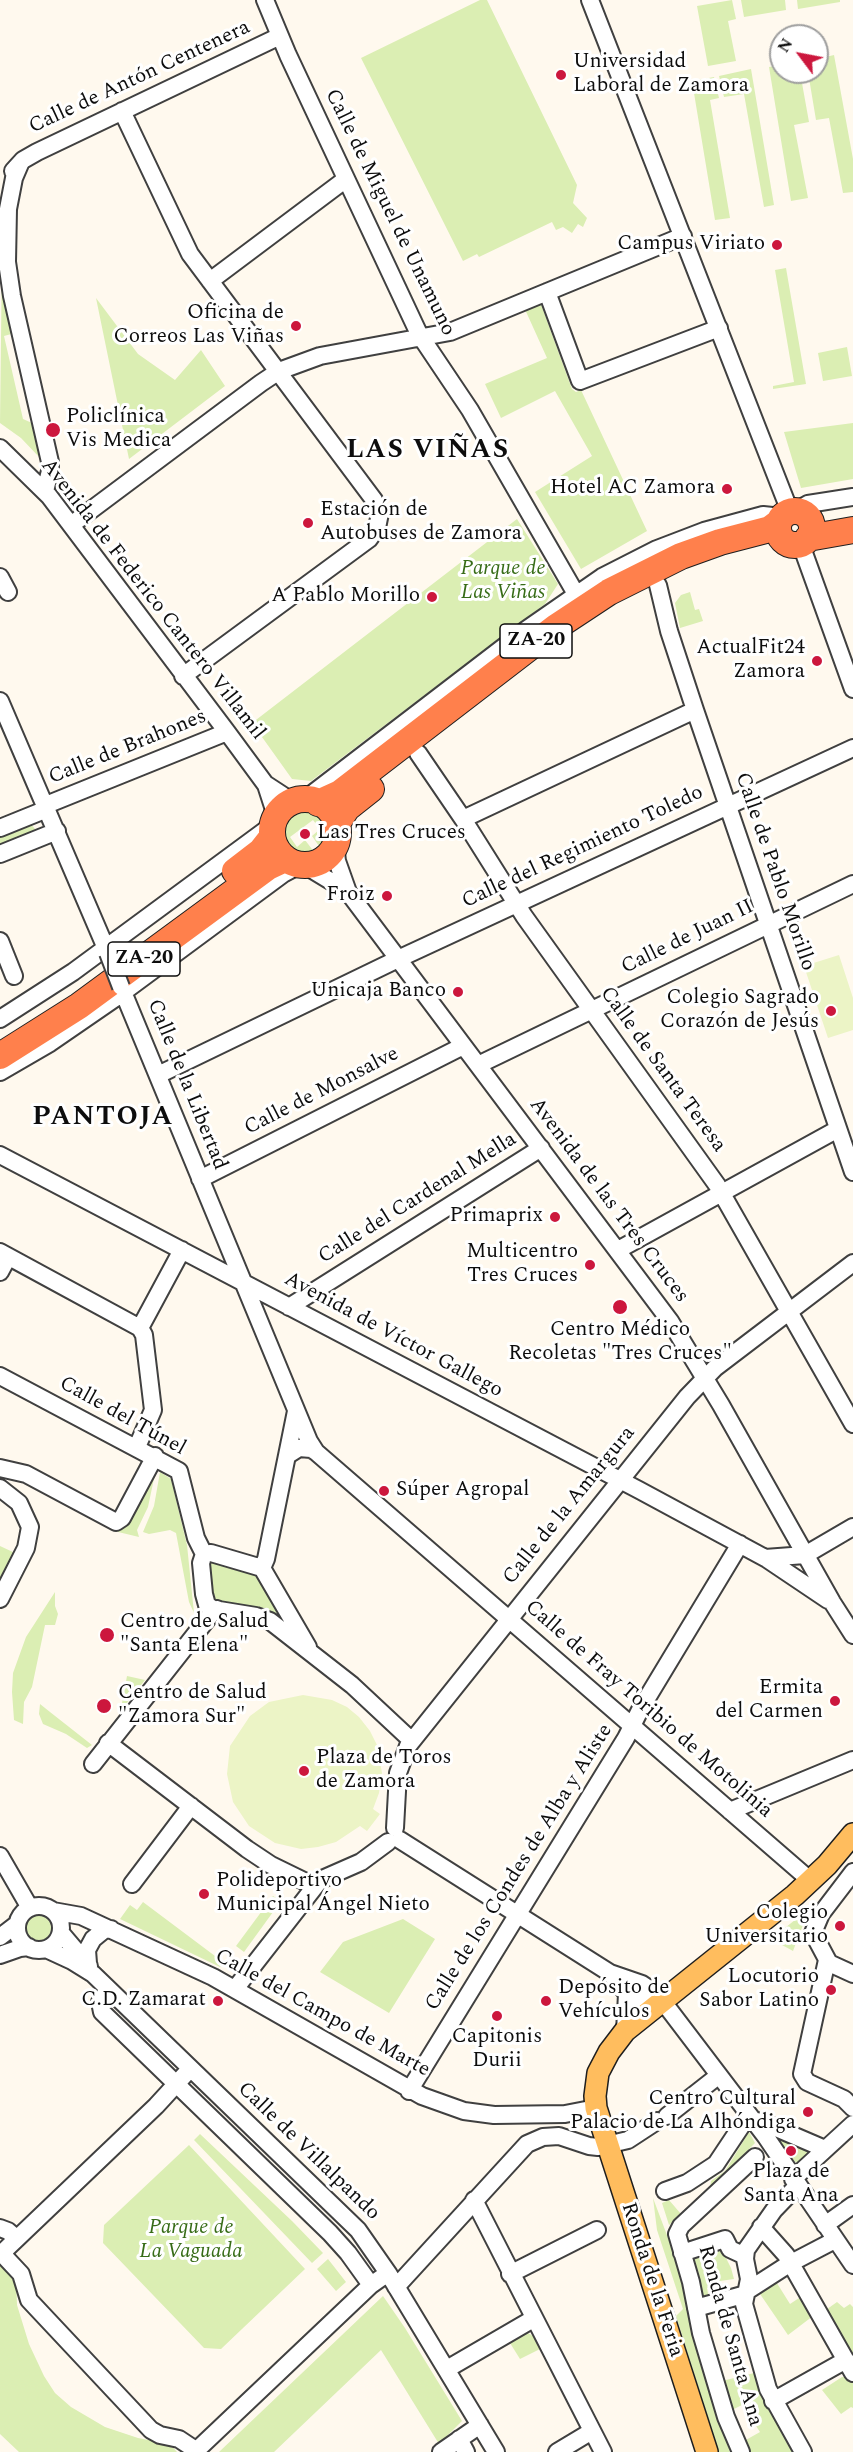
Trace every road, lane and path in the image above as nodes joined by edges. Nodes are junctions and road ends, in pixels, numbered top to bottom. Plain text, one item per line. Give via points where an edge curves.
1 (265, 0) edge
2 (590, 0) edge
3 (280, 36) junction
4 (122, 111) junction
5 (20, 164) junction
6 (346, 178) junction
7 (0, 195) edge
8 (683, 236) junction
9 (210, 281) junction
10 (547, 292) junction
11 (718, 328) junction
12 (421, 337) junction
13 (279, 371) junction
14 (0, 448) edge
15 (45, 491) junction
16 (853, 497) edge
17 (853, 514) edge
18 (71, 525) junction
19 (793, 526) junction
20 (853, 530) edge
21 (0, 577) edge
22 (658, 585) junction
23 (8, 592) dead end
24 (576, 594) junction
25 (183, 676) junction
26 (853, 689) edge
27 (0, 701) edge
28 (695, 710) junction
29 (227, 732) junction
30 (853, 748) edge
31 (418, 753) junction
32 (727, 805) junction
33 (46, 807) junction
34 (289, 813) junction
35 (464, 819) junction
36 (0, 828) edge
37 (57, 831) junction
38 (336, 834) junction
39 (0, 854) edge
40 (296, 863) junction
41 (853, 884) edge
42 (348, 892) junction
43 (517, 904) junction
44 (768, 925) junction
45 (0, 941) edge
46 (107, 950) junction
47 (398, 959) junction
48 (14, 976) dead end
49 (122, 990) junction
50 (591, 1010) junction
51 (0, 1019) edge
52 (0, 1036) edge
53 (464, 1046) junction
54 (0, 1056) edge
55 (478, 1065) junction
56 (0, 1072) edge
57 (158, 1075) junction
58 (838, 1129) junction
59 (541, 1148) junction
60 (0, 1155) edge
61 (853, 1172) edge
62 (200, 1179) junction
63 (721, 1193) junction
64 (182, 1250) junction
65 (618, 1250) junction
66 (4, 1255) edge
67 (853, 1263) edge
68 (0, 1272) edge
69 (243, 1283) junction
70 (288, 1307) junction
71 (789, 1312) junction
72 (141, 1328) junction
73 (0, 1376) edge
74 (704, 1378) junction
75 (296, 1409) junction
76 (853, 1424) edge
77 (137, 1447) junction
78 (316, 1452) junction
79 (288, 1455) junction
80 (155, 1456) junction
81 (0, 1468) edge
82 (621, 1480) junction
83 (0, 1488) edge
84 (853, 1527) edge
85 (793, 1534) junction
86 (740, 1544) junction
87 (204, 1554) junction
88 (805, 1555) junction
89 (772, 1557) junction
90 (262, 1568) junction
91 (0, 1599) edge
92 (832, 1602) junction
93 (287, 1609) junction
94 (217, 1610) junction
95 (509, 1618) junction
96 (270, 1621) junction
97 (853, 1635) edge
98 (313, 1653) junction
99 (390, 1720) junction
100 (633, 1727) junction
101 (412, 1741) junction
102 (108, 1743) junction
103 (853, 1760) edge
104 (93, 1764) dead end
105 (399, 1767) junction
106 (191, 1806) junction
107 (730, 1811) junction
108 (853, 1834) edge
109 (394, 1837) junction
110 (0, 1856) edge
111 (336, 1871) junction
112 (853, 1872) edge
113 (288, 1874) junction
114 (811, 1881) junction
115 (132, 1884) dead end
116 (314, 1886) junction
117 (298, 1907) junction
118 (30, 1908) junction
119 (53, 1911) junction
120 (518, 1915) junction
121 (18, 1924) junction
122 (108, 1928) junction
123 (61, 1933) junction
124 (0, 1937) edge
125 (29, 1947) junction
126 (46, 1949) junction
127 (0, 1955) edge
128 (827, 1960) junction
129 (90, 1969) junction
130 (610, 1973) junction
131 (853, 1974) edge
132 (108, 1989) junction
133 (235, 1989) junction
134 (627, 1995) junction
135 (663, 2000) junction
136 (625, 2031) junction
137 (190, 2069) junction
138 (718, 2076) junction
139 (176, 2083) junction
140 (410, 2091) junction
141 (596, 2108) junction
142 (853, 2108) edge
143 (750, 2118) junction
144 (853, 2124) edge
145 (608, 2144) junction
146 (825, 2150) junction
147 (755, 2157) dead end
148 (795, 2182) junction
149 (665, 2191) dead end
150 (474, 2200) junction
151 (853, 2205) edge
152 (825, 2225) junction
153 (761, 2227) junction
154 (0, 2228) edge
155 (597, 2230) dead end
156 (16, 2238) junction
157 (835, 2240) junction
158 (682, 2253) junction
159 (745, 2256) junction
160 (789, 2264) junction
161 (853, 2265) edge
162 (510, 2274) junction
163 (392, 2280) junction
164 (371, 2285) junction
165 (746, 2292) junction
166 (696, 2307) junction
167 (533, 2319) junction
168 (849, 2367) edge
169 (447, 2369) junction
170 (773, 2401) junction
171 (480, 2425) junction
172 (592, 2432) junction
173 (463, 2445) edge
174 (441, 2452) edge
175 (496, 2452) edge
176 (557, 2452) edge
177 (603, 2452) edge
178 (707, 2452) edge
179 (741, 2452) edge
180 (802, 2452) edge

1 - 3 street, Calle de Miguel de Unamuno
2 - 8 street
3 - 4 street, Calle de Antón Centenera
3 - 6 street, Calle de Miguel de Unamuno
4 - 5 street, Calle de Antón Centenera via 32,154
4 - 9 street via 187,249
5 - 7 street, Calle de Antón Centenera
5 - 15 street, Calle de Antón Centenera via 9,204 7,262 50,462
6 - 9 street
6 - 12 street, Calle de Miguel de Unamuno
8 - 10 street
8 - 11 street
9 - 13 street
10 - 11 street via 580,381
10 - 12 street via 452,331
11 - 19 street
12 - 13 street via 320,356
12 - 24 street, Calle de Miguel de Unamuno via 470,410
13 - 18 street
13 - 25 street via 376,503 379,524 369,538
14 - 15 street, Avenida de Federico Cantero Villamil
15 - 18 street, Avenida de Federico Cantero Villamil
16 - 19 street via 808,504
17 - 19 highway, ZA-20
18 - 25 street, Avenida de Federico Cantero Villamil
19 - 20 highway, ZA-20
19 - 22 highway, ZA-20
19 - 24 street via 763,515 687,537 623,566
19 - 26 street
19 - 34 highway, ZA-20 via 720,542 668,562 603,596 550,631 340,793
21 - 23 street
22 - 28 street, Calle de Pablo Morillo
22 - 31 highway, ZA-20 via 570,636
24 - 34 street
25 - 29 street, Avenida de Federico Cantero Villamil
27 - 33 street, Calle de la Libertad
28 - 32 street, Calle de Pablo Morillo
28 - 35 street
29 - 33 street, Calle de Brahones
29 - 34 street, Avenida de Federico Cantero Villamil via 273,802
30 - 32 street, Calle del Regimiento Toledo
31 - 35 street, Calle de Santa Teresa
31 - 38 highway, ZA-20 via 347,808
32 - 43 street, Calle del Regimiento Toledo
32 - 44 street, Calle de Pablo Morillo
33 - 36 street, Calle de Brahones
33 - 37 street, Calle de la Libertad
34 - 38 highway via 329,811
34 - 40 highway via 275,847
34 - 46 street
34 - 52 highway, ZA-20 via 261,851 88,978
35 - 43 street, Calle de Santa Teresa
37 - 39 street
37 - 46 street, Calle de la Libertad
38 - 40 highway, ZA-20 via 324,859
38 - 42 street, Avenida de las Tres Cruces via 337,861
40 - 42 street, Avenida de las Tres Cruces
40 - 49 street
40 - 54 highway, ZA-20 via 268,867 79,1006
41 - 44 street, Calle de Juan II
42 - 47 street, Avenida de las Tres Cruces
43 - 47 street, Calle del Regimiento Toledo
43 - 50 street, Calle de Santa Teresa
44 - 50 street, Calle de Juan II
44 - 58 street, Calle de Pablo Morillo
45 - 48 street
46 - 49 street, Calle de la Libertad, bridge
46 - 51 street
47 - 53 street, Avenida de las Tres Cruces
47 - 57 street, Calle del Regimiento Toledo
49 - 56 street via 50,1043
49 - 57 street, Calle de la Libertad
50 - 55 street, Calle de Juan II
50 - 63 street, Calle de Santa Teresa
53 - 55 street, Avenida de las Tres Cruces
53 - 62 street, Calle de Monsalve
55 - 59 street, Avenida de las Tres Cruces
57 - 62 street, Calle de la Libertad
58 - 61 street, Calle de Pablo Morillo
58 - 63 street
59 - 65 street, Avenida de las Tres Cruces
59 - 70 street, Calle del Cardenal Mella
60 - 64 street, Avenida de Víctor Gallego
62 - 69 street, Calle de la Libertad
63 - 65 street
63 - 71 street, Calle de Santa Teresa
64 - 69 street, Avenida de Víctor Gallego
64 - 72 street
65 - 74 street, Avenida de las Tres Cruces via 664,1312
66 - 68 street
66 - 72 street
67 - 71 street, Calle de la Amargura
69 - 70 street, Avenida de Víctor Gallego
69 - 75 street, Calle de la Libertad
70 - 82 street, Avenida de Víctor Gallego
71 - 74 street, Calle de la Amargura
71 - 76 street, Calle de Santa Teresa
72 - 77 street via 153,1410
73 - 77 street, Calle del Túnel
74 - 82 street, Calle de la Amargura
74 - 85 street, Avenida de las Tres Cruces
75 - 78 street, Calle de la Libertad
75 - 79 street
77 - 80 street, Calle del Túnel
78 - 79 street via 299,1448
78 - 95 street, Calle de Fray Toribio de Motolinia
79 - 90 street
80 - 81 street via 118,1522 26,1474
80 - 87 street, Calle del Túnel via 182,1477 196,1538
82 - 86 street, Avenida de Víctor Gallego
82 - 95 street, Calle de la Amargura
83 - 91 street via 23,1508 30,1533 23,1556
84 - 88 street
85 - 88 street, Avenida de las Tres Cruces
85 - 89 street via 789,1546
86 - 89 street, Avenida de Víctor Gallego
86 - 100 street, Calle de los Condes de Alba y Aliste via 640,1708
87 - 90 street
87 - 94 street via 201,1563 205,1601 209,1608
88 - 89 street
88 - 92 street, Avenida de Víctor Gallego
89 - 92 street, Avenida de Víctor Gallego
90 - 93 street
92 - 97 street, Avenida de Víctor Gallego
93 - 96 street via 282,1620
93 - 98 street
94 - 96 street
94 - 102 street
95 - 100 street, Calle de Fray Toribio de Motolinia
95 - 101 street, Calle de la Amargura
96 - 98 street
98 - 99 street
99 - 101 street
99 - 105 street via 398,1745
100 - 107 street, Calle de Fray Toribio de Motolinia
100 - 120 street, Calle de los Condes de Alba y Aliste
101 - 105 street, Calle de la Amargura
102 - 104 street
102 - 106 street
103 - 107 street
105 - 109 street, Calle de la Amargura
106 - 113 street via 247,1849
106 - 115 street
107 - 114 street, Calle de Fray Toribio de Motolinia
108 - 114 main road
109 - 111 street via 361,1862
109 - 120 street
110 - 118 street
111 - 113 street
111 - 116 street
112 - 128 street via 813,1931
113 - 116 street
113 - 117 street via 299,1894
114 - 135 main road
116 - 117 street
117 - 133 street
118 - 119 street via 43,1906
118 - 121 street
119 - 122 street, Calle del Campo de Marte via 78,1914
119 - 123 street via 60,1921
120 - 130 street
120 - 140 street, Calle de los Condes de Alba y Aliste
121 - 124 street
121 - 125 street via 20,1938
122 - 123 street, Calle del Campo de Marte via 82,1926
122 - 129 street via 93,1939 87,1950
122 - 133 street, Calle del Campo de Marte
123 - 126 street
123 - 129 street, Calle de Villalpando
125 - 126 street
125 - 127 street
126 - 129 street, Calle de Villalpando
128 - 131 street
128 - 142 street via 802,2074 807,2082 844,2099
129 - 132 street, Calle de Villalpando
130 - 134 street
130 - 135 street via 642,1984
132 - 137 street, Calle de Villalpando
132 - 139 street, Calle de Villalpando via 100,2002 102,2012
133 - 140 street, Calle del Campo de Marte
134 - 135 street via 649,2003
134 - 136 street
135 - 136 main road
135 - 138 street
136 - 141 main road via 598,2073
137 - 139 street
137 - 163 street, Calle de Villalpando via 349,2220
138 - 143 street
138 - 145 street via 628,2140
139 - 156 street
139 - 164 street, Calle de Villalpando via 335,2238
140 - 141 street, Calle del Campo de Marte via 461,2110 490,2115 570,2113
141 - 145 main road, Ronda de la Feria
143 - 146 street
143 - 148 street
143 - 149 street via 716,2164 687,2183
144 - 146 street
145 - 150 street via 592,2147 559,2136 530,2142
145 - 178 main road, Ronda de la Feria
146 - 148 street
147 - 158 street, Ronda de Santa Ana via 679,2228 677,2237
148 - 152 street
148 - 153 street
150 - 162 street
150 - 163 street
151 - 152 street
152 - 157 street
153 - 159 street
153 - 160 street via 786,2255
154 - 156 street
155 - 162 street
156 - 164 street via 5,2249 4,2256 19,2272 29,2300 151,2430 179,2439 194,2449
157 - 160 street
157 - 161 street
158 - 159 street via 725,2239 730,2248
158 - 166 street, Ronda de Santa Ana
159 - 165 street
160 - 165 street
160 - 168 street
162 - 167 street
163 - 164 street
163 - 169 street, Calle de Villalpando
165 - 166 street
165 - 170 street via 744,2307
166 - 179 street, Ronda de Santa Ana via 724,2412
167 - 169 street
167 - 172 street
168 - 170 street
169 - 171 street, Calle de Villalpando
170 - 180 street
171 - 173 street
171 - 175 street, Calle de Villalpando
172 - 176 street
172 - 177 street
173 - 174 street

